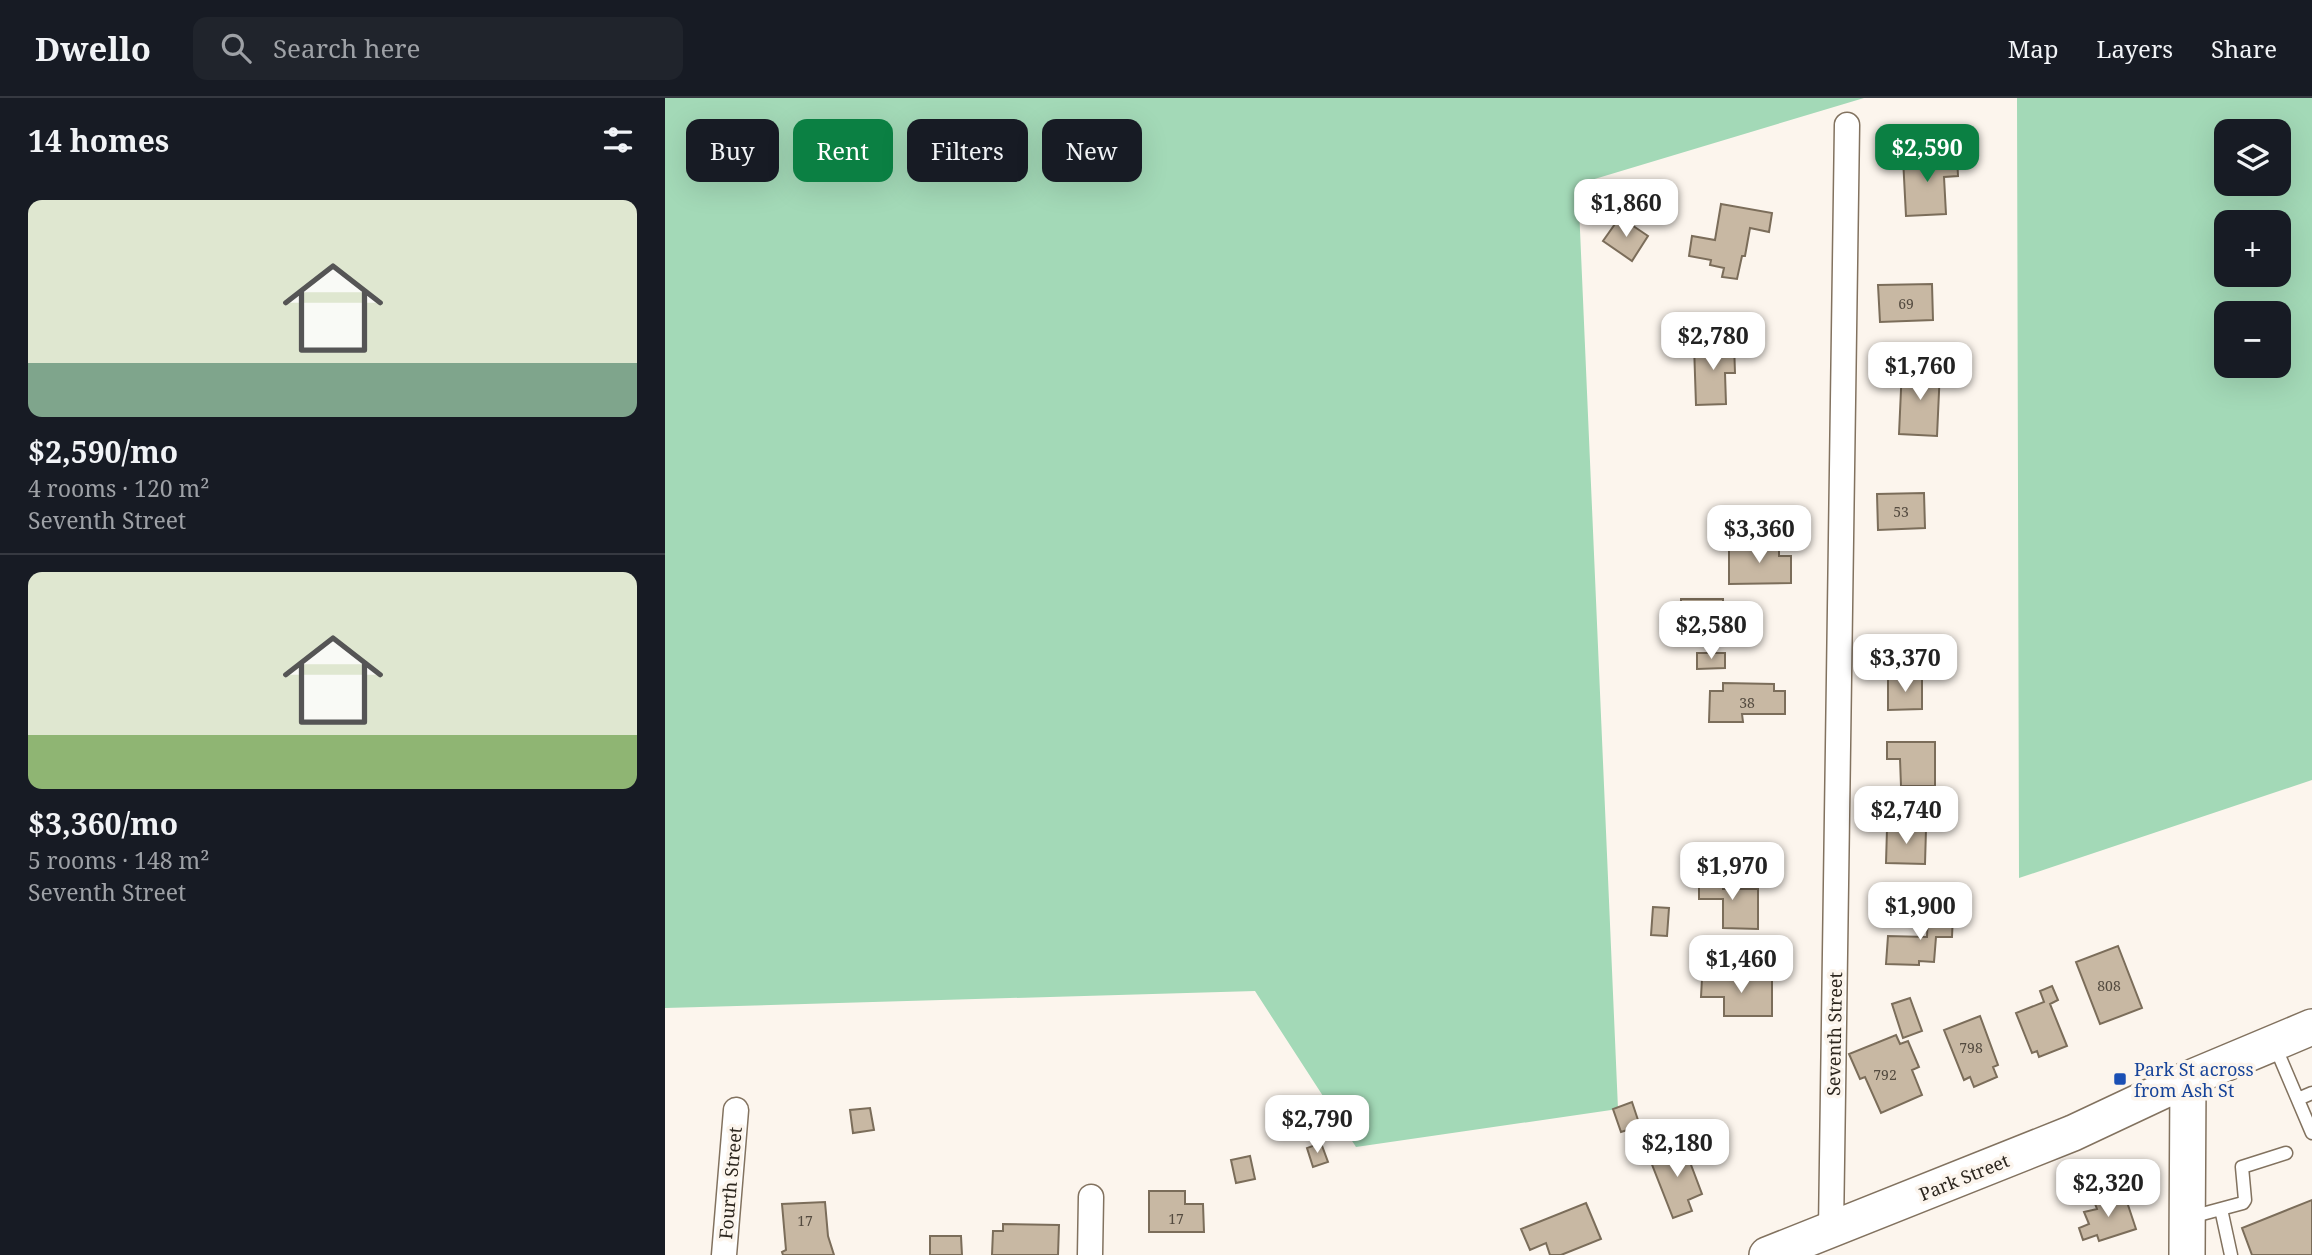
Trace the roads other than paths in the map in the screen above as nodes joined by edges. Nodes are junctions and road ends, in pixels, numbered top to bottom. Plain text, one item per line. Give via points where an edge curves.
1 (1847, 125) dead end
2 (2312, 1027) edge
3 (2274, 1043) junction
4 (2188, 1079) junction
5 (2312, 1093) edge
6 (2298, 1099) junction
7 (736, 1110) dead end
8 (2312, 1133) edge
9 (2286, 1153) dead end
10 (1091, 1197) dead end
11 (2221, 1209) junction
12 (2187, 1218) junction
13 (1831, 1230) junction
14 (724, 1255) edge
15 (1090, 1255) edge
16 (1767, 1255) edge
17 (2187, 1255) edge
18 (2231, 1255) edge

1 - 13 street, Seventh Street
2 - 3 main road, Park Street
3 - 4 main road, Park Street
3 - 6 lane
4 - 12 main road
4 - 13 main road, Park Street via 2073,1133
5 - 6 lane
6 - 8 lane
7 - 14 street, Fourth Street
9 - 11 lane via 2242,1167 2245,1200
10 - 15 street
11 - 12 lane
11 - 18 lane
12 - 17 main road
13 - 16 main road, Park Street

